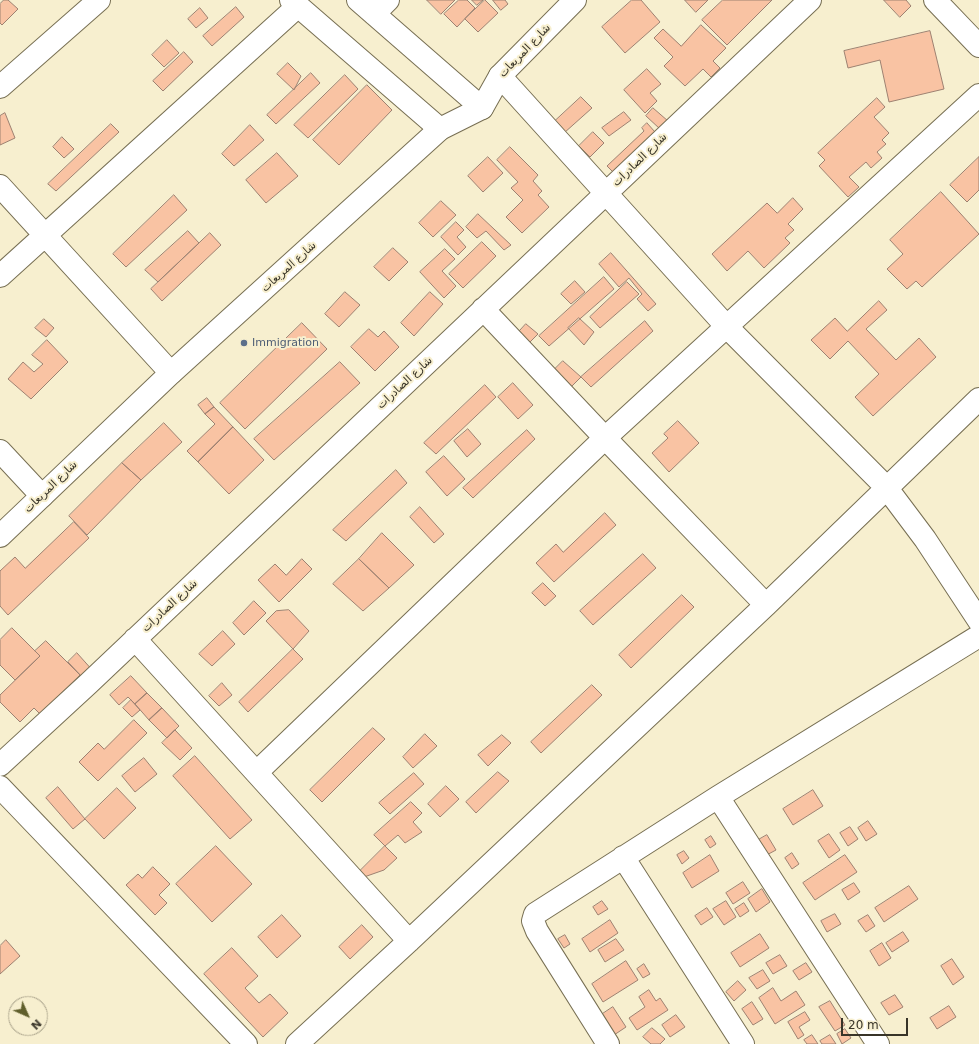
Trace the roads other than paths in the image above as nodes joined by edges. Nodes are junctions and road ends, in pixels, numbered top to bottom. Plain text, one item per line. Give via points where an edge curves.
1 (358, 0) edge
2 (575, 0) edge
3 (810, 0) edge
4 (935, 0) edge
5 (94, 1) edge
6 (295, 3) edge
7 (381, 7) edge
8 (979, 46) edge
9 (500, 76) junction
10 (0, 87) edge
11 (979, 94) edge
12 (482, 108) junction
13 (440, 129) junction
14 (0, 186) edge
15 (607, 192) junction
16 (45, 235) junction
17 (0, 276) edge
18 (483, 309) junction
19 (727, 327) junction
20 (171, 373) junction
21 (979, 399) edge
22 (605, 438) junction
23 (0, 451) edge
24 (886, 488) junction
25 (42, 496) junction
26 (0, 536) edge
27 (766, 606) junction
28 (979, 621) edge
29 (979, 636) edge
30 (135, 639) junction
31 (0, 765) edge
32 (257, 772) junction
33 (0, 787) edge
34 (718, 797) junction
35 (623, 857) junction
36 (409, 941) junction
37 (246, 1044) edge
38 (298, 1044) edge
39 (608, 1044) edge
40 (743, 1044) edge
41 (878, 1044) edge

1 - 7 street
2 - 9 street, شارع المربعات
3 - 15 street, شارع الصادرات
4 - 8 street
5 - 10 street
6 - 13 street
6 - 16 street
7 - 12 street
9 - 12 street, شارع المربعات
9 - 15 street
11 - 19 street
12 - 13 street, شارع المربعات
13 - 20 street, شارع المربعات
14 - 16 street
15 - 18 street, شارع الصادرات
15 - 19 street
16 - 17 street
16 - 20 street
18 - 22 street
18 - 30 street, شارع الصادرات
19 - 22 street
19 - 24 street
20 - 25 street, شارع المربعات
21 - 24 street
22 - 27 street
22 - 32 street
23 - 25 street
24 - 27 street
24 - 28 street via 925,539
25 - 26 street, شارع المربعات
27 - 36 street
29 - 34 street
30 - 31 street, شارع الصادرات
30 - 32 street
32 - 36 street
33 - 37 street
34 - 35 street
34 - 41 street
35 - 39 street via 535,914 533,921
35 - 40 street
36 - 38 street

